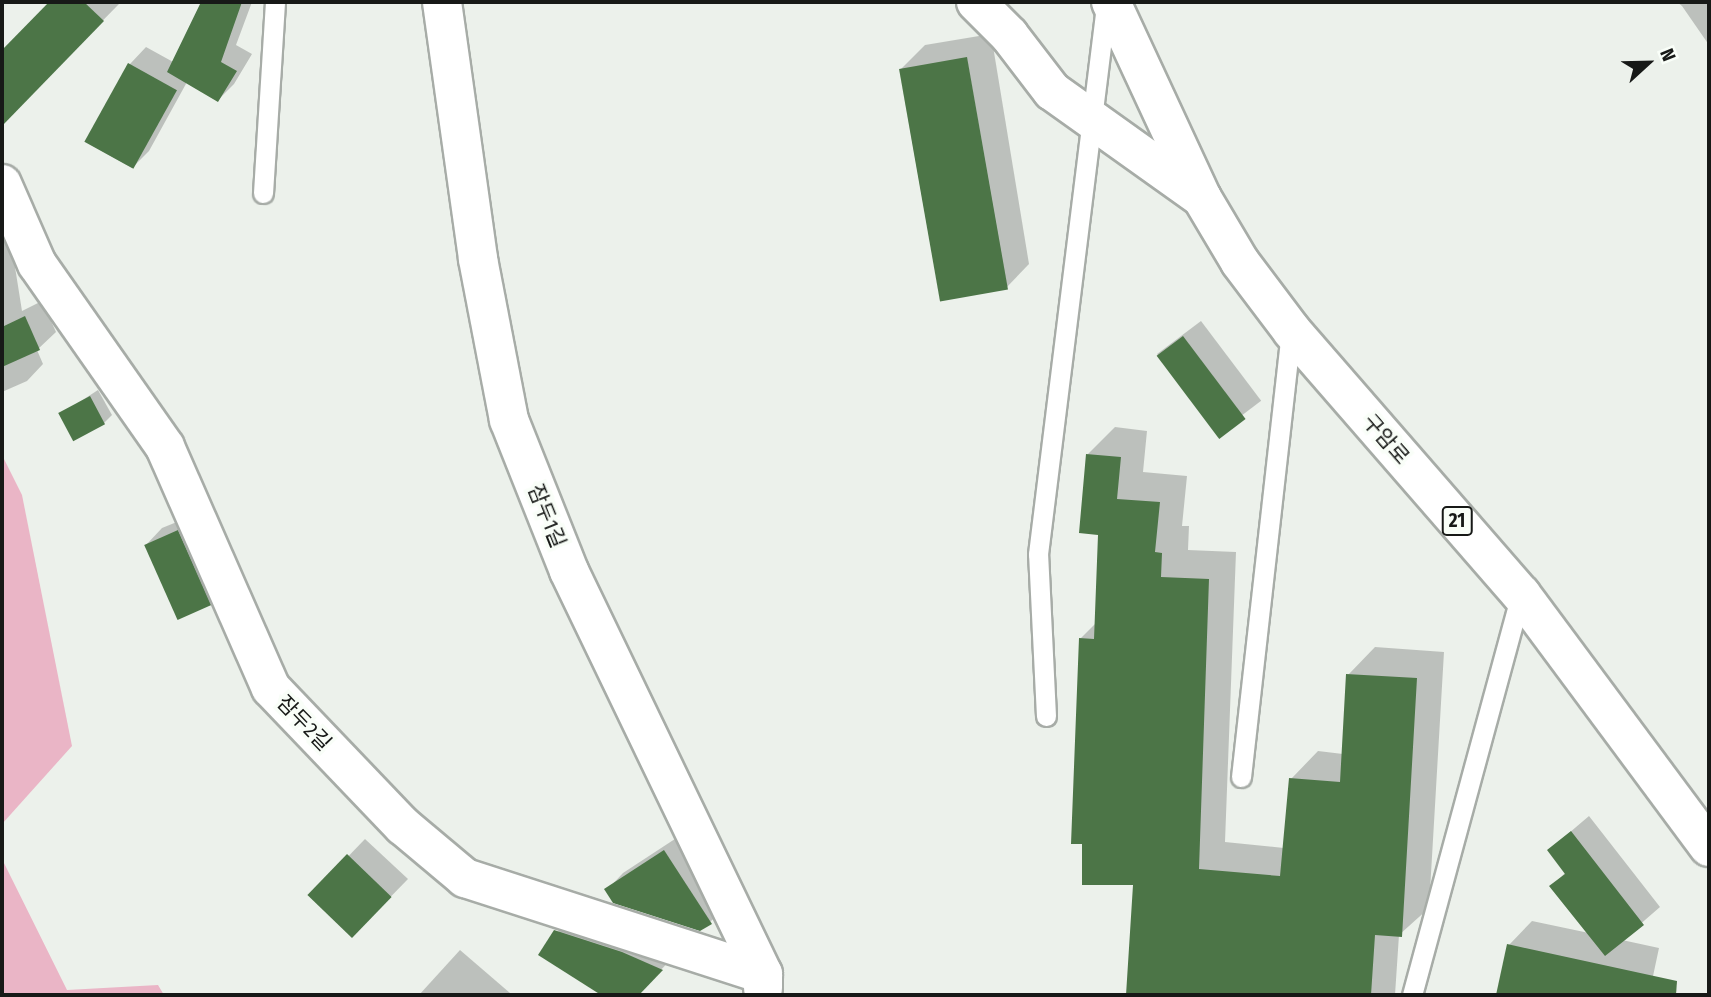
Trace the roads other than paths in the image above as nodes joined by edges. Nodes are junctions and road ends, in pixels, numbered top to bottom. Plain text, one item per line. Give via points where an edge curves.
1 (275, 2) edge
2 (442, 2) edge
3 (976, 2) edge
4 (1109, 2) edge
5 (1092, 119) junction
6 (2, 184) edge
7 (263, 193) dead end
8 (1202, 198) junction
9 (1292, 331) junction
10 (1521, 594) junction
11 (1046, 716) dead end
12 (1241, 777) dead end
13 (1709, 847) edge
14 (763, 985) edge
15 (1412, 995) edge

1 - 7 lane
2 - 14 street, 잠두1길 via 478,259 509,420 569,571
3 - 5 street via 1009,35 1052,91
4 - 5 lane
4 - 8 street, 구암로 / 21
5 - 8 street
5 - 11 lane via 1038,554
6 - 14 street, 잠두2길 via 37,264 165,447 271,688 402,826 465,878
8 - 9 street, 구암로 / 21 via 1240,262
9 - 10 street, 구암로 / 21
9 - 12 lane
10 - 13 street, 구암로 / 21
10 - 15 lane

